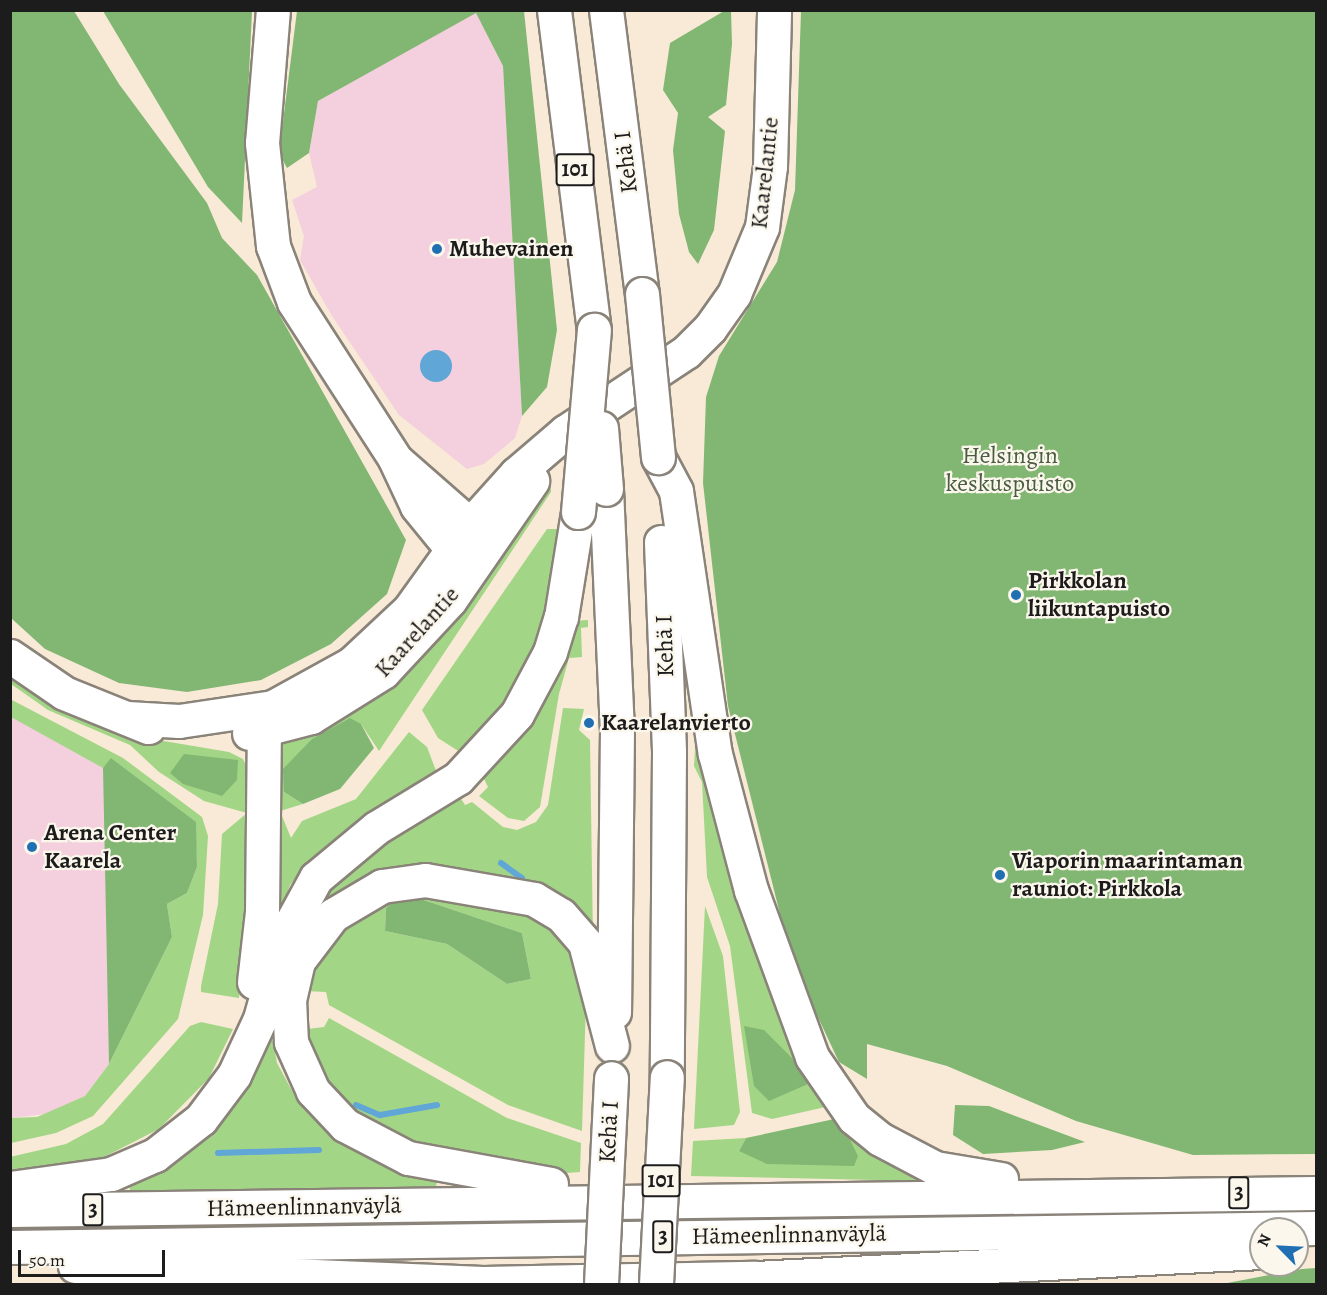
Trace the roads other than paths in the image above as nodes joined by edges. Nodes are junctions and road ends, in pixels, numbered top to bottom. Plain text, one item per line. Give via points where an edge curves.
1 (273, 10) edge
2 (554, 10) edge
3 (606, 10) edge
4 (774, 10) edge
5 (594, 330) junction
6 (658, 457) junction
7 (468, 543) junction
8 (10, 656) edge
9 (268, 719) junction
10 (612, 1046) junction
11 (244, 1052) junction
12 (10, 1188) edge
13 (1186, 1193) junction
14 (1317, 1193) edge
15 (600, 1201) junction
16 (10, 1210) edge
17 (1317, 1228) edge
18 (10, 1247) edge
19 (1249, 1253) edge
20 (1185, 1257) junction
21 (10, 1262) edge
22 (137, 1269) junction
23 (755, 1278) junction
24 (196, 1284) edge
25 (478, 1284) edge
26 (601, 1284) edge
27 (656, 1284) edge
28 (787, 1284) edge
29 (1053, 1284) edge

1 - 7 main road via 262,143 273,246 294,302 395,459
2 - 5 main road, Kehä I / 101
3 - 6 main road, Kehä I / 101, bridge
4 - 7 main road, Kaarelantie via 767,199 754,252 734,294 686,352 565,432 542,454 529,489
5 - 10 main road, Kehä I / 101, bridge via 617,729
5 - 11 main road, bridge via 578,512 561,617 550,652 517,714 458,778 376,828 316,878 282,940 260,1019
6 - 13 main road via 676,491 715,754 751,890 812,1057 831,1088 880,1139 935,1168 974,1177
6 - 27 main road, Kehä I / 101, bridge via 669,752 667,1077
7 - 9 main road, Kaarelantie via 383,639
8 - 9 main road, Kaarelantie via 64,693 127,718
9 - 11 main road via 262,912
10 - 15 main road via 590,955 574,927 534,899 472,886 425,880 362,894 309,942 289,1000 298,1061 313,1091 345,1125 408,1158 513,1181 558,1185
10 - 26 main road, Kehä I / 101, bridge
11 - 12 main road via 201,1119 155,1155 100,1176
13 - 14 main road, Hämeenlinnanväylä / 3
13 - 15 main road, Hämeenlinnanväylä / 3
15 - 16 main road, Hämeenlinnanväylä / 3
17 - 18 main road, Hämeenlinnanväylä / 3
19 - 20 main road
20 - 23 main road
20 - 29 main road
21 - 22 main road
22 - 24 main road
22 - 25 main road
23 - 25 main road
23 - 28 main road

